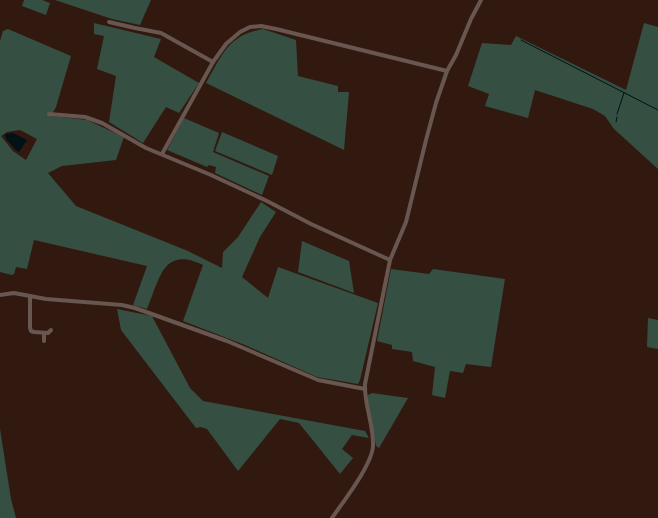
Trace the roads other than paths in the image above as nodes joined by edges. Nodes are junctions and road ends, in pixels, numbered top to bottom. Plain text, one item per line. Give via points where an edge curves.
1 (481, 0) edge
2 (109, 22) dead end
3 (213, 62) junction
4 (447, 72) junction
5 (49, 114) dead end
6 (162, 154) junction
7 (390, 260) junction
8 (0, 295) edge
9 (30, 296) junction
10 (51, 330) dead end
11 (44, 333) junction
12 (44, 341) dead end
13 (365, 389) junction
14 (332, 518) edge

1 - 4 street
2 - 3 street via 161,33
3 - 4 street via 232,37 246,28 261,26
3 - 6 street
4 - 7 street via 431,120 406,222
5 - 6 street via 85,117 102,123 146,148
6 - 7 street
7 - 13 street
8 - 9 street via 14,293
9 - 11 street via 30,330
9 - 13 street via 135,308 227,341 318,380
10 - 11 street
11 - 12 street
13 - 14 street via 373,446 371,456

